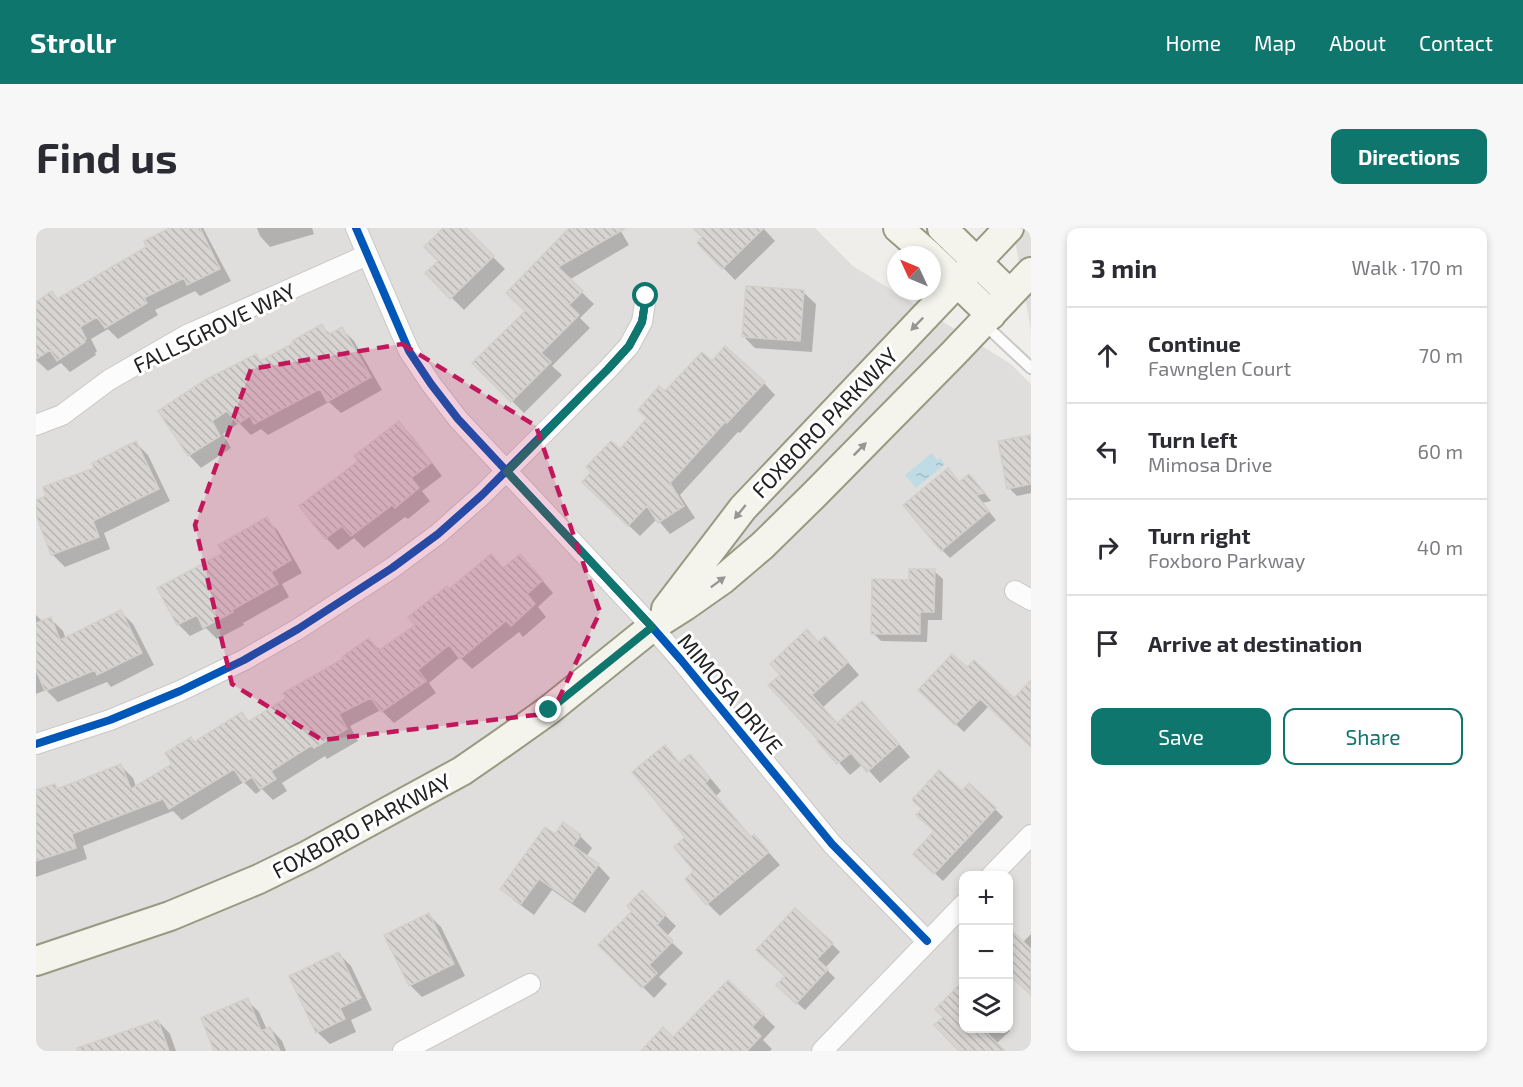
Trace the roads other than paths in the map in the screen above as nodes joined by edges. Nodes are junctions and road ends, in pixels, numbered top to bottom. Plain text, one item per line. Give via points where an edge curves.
1 (356, 228) edge
2 (898, 228) edge
3 (942, 228) edge
4 (1010, 228) edge
5 (919, 246) edge
6 (367, 255) junction
7 (977, 262) junction
8 (941, 266) edge
9 (1031, 272) edge
10 (958, 282) junction
11 (1011, 294) junction
12 (646, 296) dead end
13 (987, 319) junction
14 (1031, 368) edge
15 (36, 425) edge
16 (507, 472) junction
17 (652, 627) junction
18 (36, 744) edge
19 (1031, 835) edge
20 (996, 871) edge
21 (959, 908) edge
22 (927, 941) junction
23 (36, 961) edge
24 (530, 984) dead end
25 (403, 1051) edge
26 (822, 1051) edge

1 - 6 street, MIMOSA DRIVE
2 - 5 main road
3 - 7 main road
4 - 7 main road, FOXBORO PARKWAY
6 - 15 street, FALLSGROVE WAY via 187,335 109,380 62,416
6 - 16 street, MIMOSA DRIVE via 409,351 458,419
7 - 10 main road, FOXBORO PARKWAY
7 - 11 main road
8 - 10 main road
9 - 11 main road, FOXBORO PARKWAY
10 - 13 main road
10 -> 17 main road, FOXBORO PARKWAY via 743,508
11 - 13 main road, FOXBORO PARKWAY
12 - 16 street via 642,322 629,346
13 - 14 lane
17 -> 13 main road, FOXBORO PARKWAY via 686,606 762,546
16 - 17 street, MIMOSA DRIVE
16 - 18 street via 438,534 298,629 180,691 110,720
17 - 22 street, MIMOSA DRIVE via 832,844
17 - 23 main road, FOXBORO PARKWAY via 549,710 462,771 407,801 259,879 170,916
19 - 20 street
21 - 22 street
22 - 26 street
24 - 25 street

